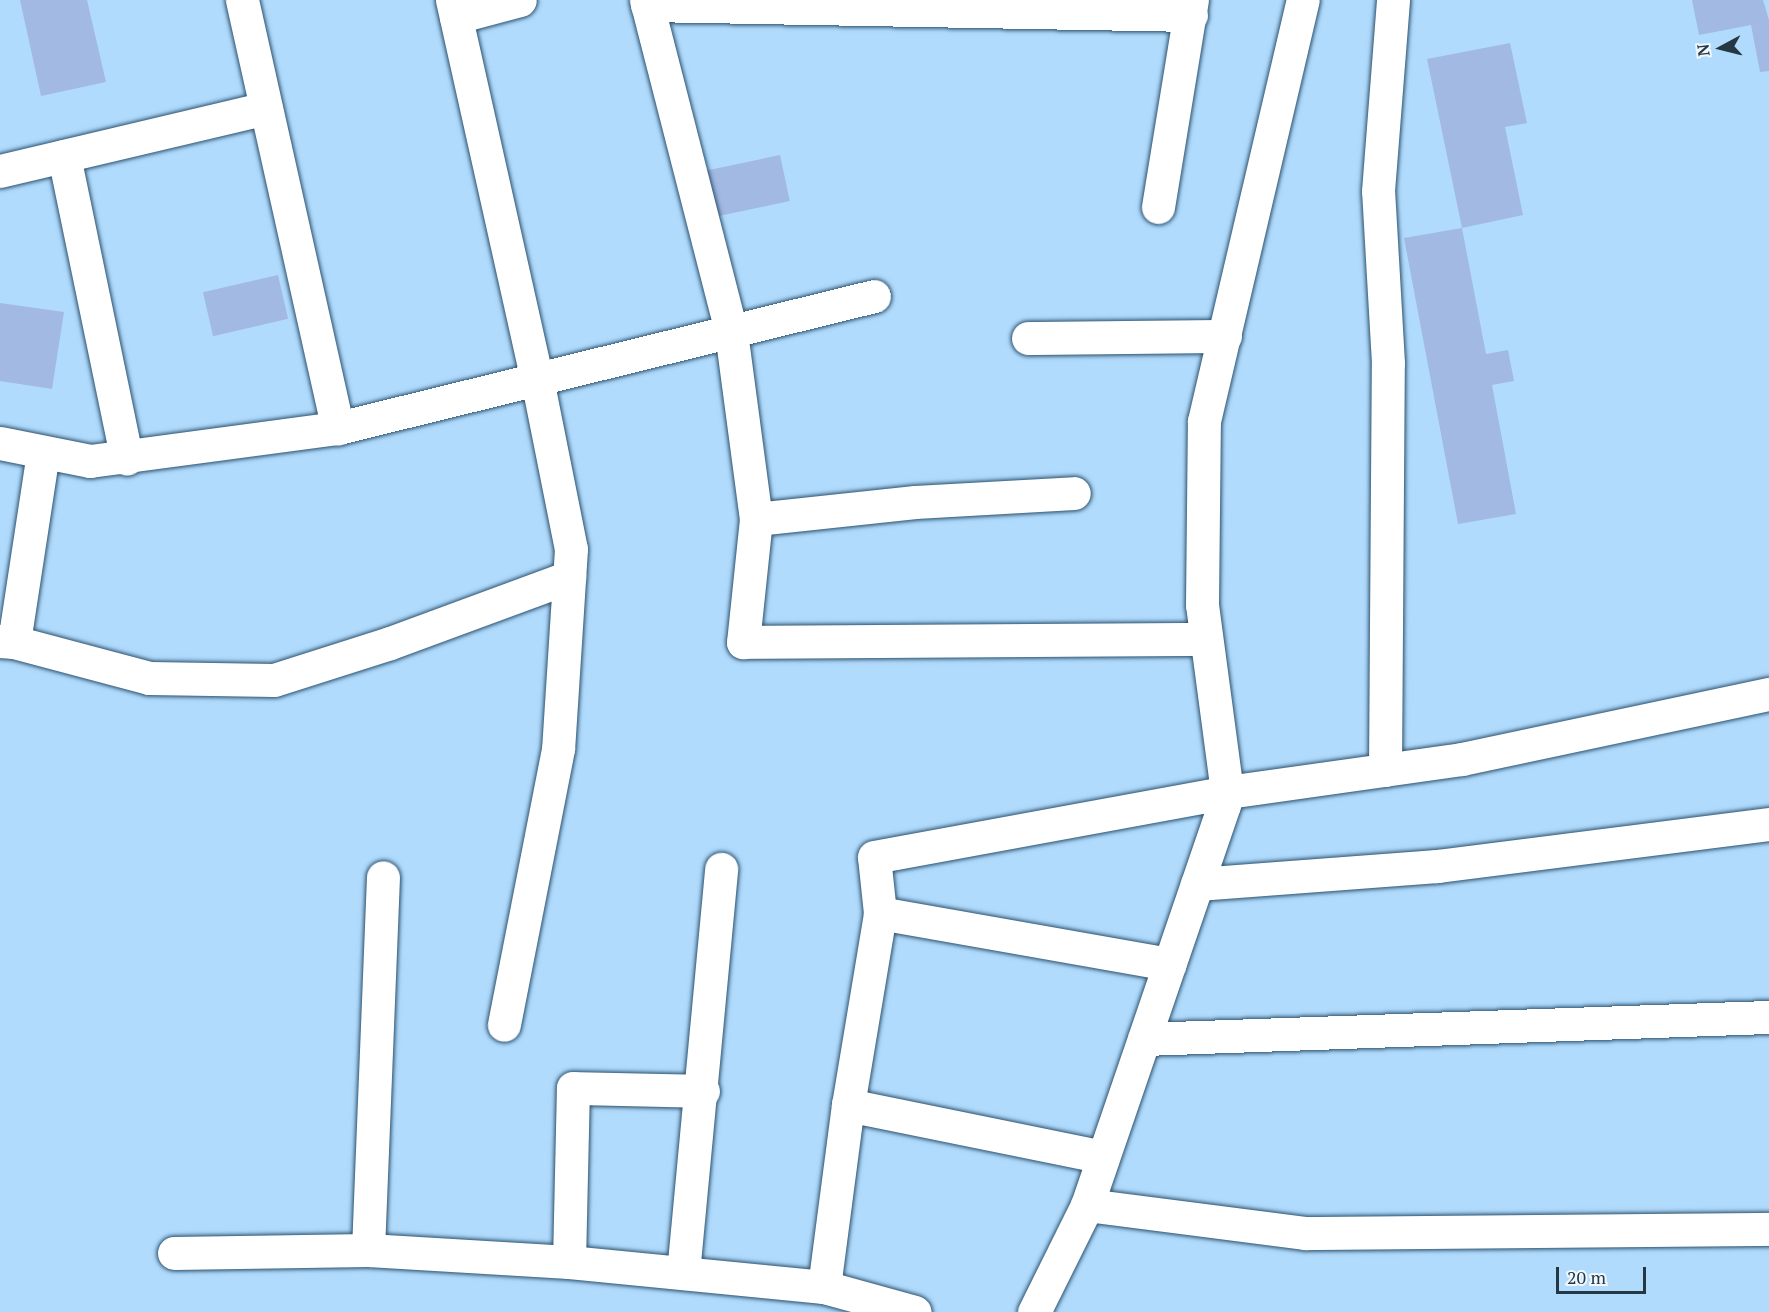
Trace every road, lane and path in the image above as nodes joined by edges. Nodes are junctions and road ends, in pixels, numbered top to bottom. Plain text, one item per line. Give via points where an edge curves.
1 (242, 0) edge
2 (520, 0) edge
3 (1303, 0) edge
4 (1393, 0) edge
5 (647, 2) edge
6 (1192, 7) edge
7 (454, 9) edge
8 (266, 108) junction
9 (64, 156) junction
10 (0, 171) edge
11 (1158, 207) dead end
12 (874, 296) dead end
13 (730, 332) junction
14 (1225, 336) junction
15 (1028, 338) dead end
16 (537, 379) junction
17 (338, 428) junction
18 (0, 443) edge
19 (43, 452) junction
20 (127, 459) junction
21 (1074, 493) dead end
22 (756, 519) junction
23 (569, 577) junction
24 (1206, 639) junction
25 (7, 642) edge
26 (1769, 694) edge
27 (1385, 770) junction
28 (1227, 792) junction
29 (1769, 824) edge
30 (721, 869) dead end
31 (383, 877) dead end
32 (1197, 884) junction
33 (880, 913) junction
34 (1170, 964) junction
35 (1769, 1017) edge
36 (504, 1025) dead end
37 (1144, 1039) junction
38 (703, 1091) junction
39 (848, 1105) junction
40 (1103, 1157) junction
41 (1087, 1205) junction
42 (1769, 1229) edge
43 (368, 1250) junction
44 (174, 1252) dead end
45 (569, 1262) junction
46 (683, 1273) junction
47 (824, 1287) junction
48 (915, 1312) edge
49 (1035, 1312) edge

1 - 8 street
2 - 7 street
3 - 14 street
4 - 27 street via 1378,191 1388,363
5 - 6 street
5 - 13 street
6 - 11 street
7 - 16 street
8 - 9 street
8 - 17 street
9 - 10 street
9 - 20 street
12 - 13 street
13 - 16 street
13 - 22 street
14 - 15 street
14 - 24 street via 1204,421 1202,605
16 - 17 street
16 - 23 street via 571,549
17 - 20 street
18 - 19 street
19 - 20 street via 90,462
19 - 25 street
21 - 22 street via 915,502
22 - 24 street via 743,642
23 - 25 street via 390,643 273,680 148,678
23 - 36 street via 558,749
24 - 28 street
26 - 27 street via 1462,759
27 - 28 street
28 - 32 street
28 - 33 street via 874,857
29 - 32 street via 1437,866
30 - 38 street
31 - 43 street
32 - 34 street
33 - 34 street
33 - 39 street
34 - 37 street
35 - 37 street
37 - 40 street
38 - 45 street via 573,1089
38 - 46 street
39 - 40 street
39 - 47 street
40 - 41 street
41 - 42 street via 1305,1233
41 - 49 street
43 - 44 street
43 - 45 street
45 - 46 street
46 - 47 street
47 - 48 street

